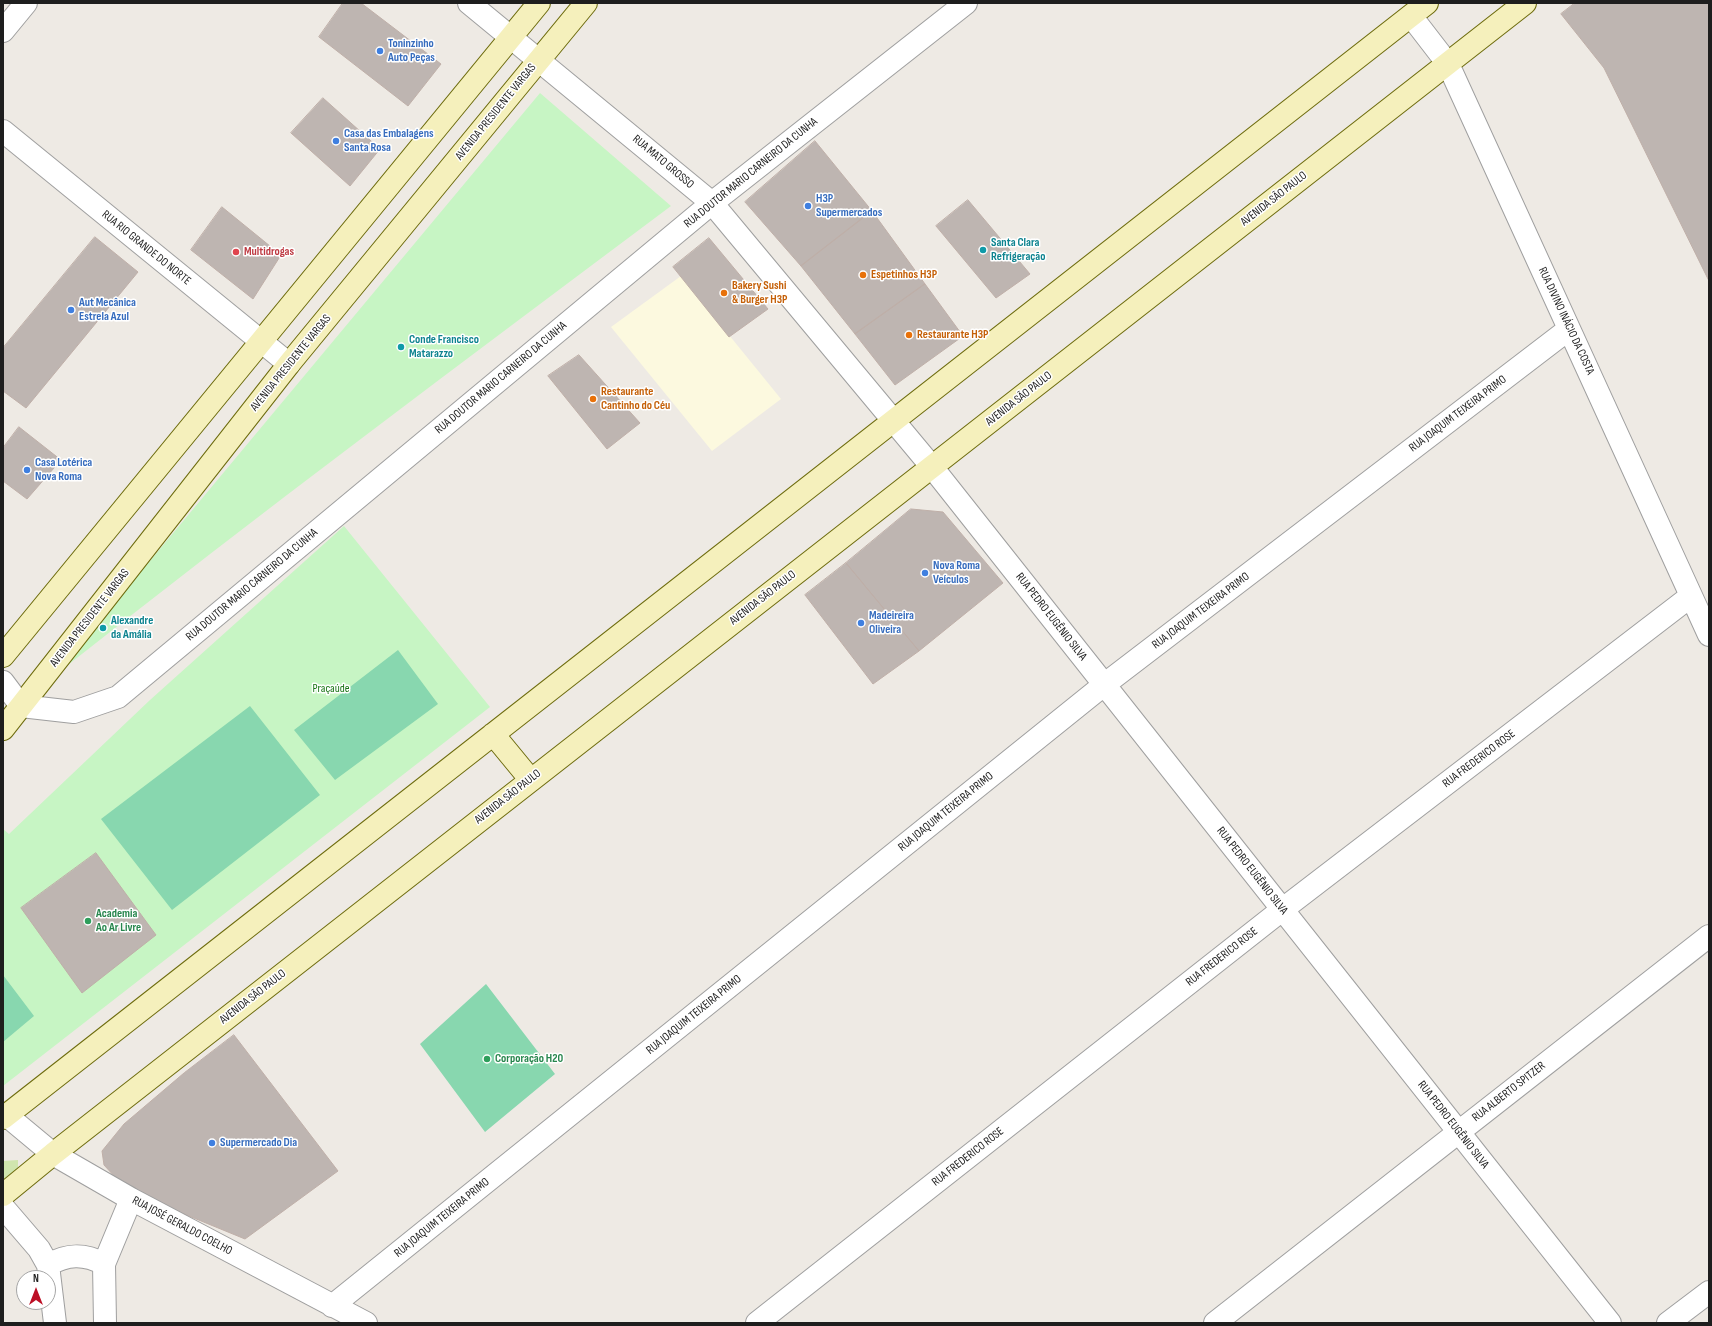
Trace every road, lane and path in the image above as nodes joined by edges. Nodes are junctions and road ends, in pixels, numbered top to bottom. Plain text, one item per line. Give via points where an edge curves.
1 (26, 3) edge
2 (469, 3) edge
3 (539, 3) edge
4 (586, 3) edge
5 (966, 3) edge
6 (1525, 3) edge
7 (1419, 9) edge
8 (3, 31) edge
9 (510, 38) junction
10 (540, 60) junction
11 (1448, 64) junction
12 (3, 131) edge
13 (712, 203) junction
14 (1569, 329) junction
15 (261, 342) junction
16 (288, 364) junction
17 (893, 420) junction
18 (932, 467) junction
19 (1691, 596) junction
20 (1709, 635) edge
21 (3, 656) edge
22 (3, 682) edge
23 (1105, 684) junction
24 (21, 706) junction
25 (3, 729) edge
26 (493, 734) junction
27 (530, 779) junction
28 (1283, 909) junction
29 (1709, 936) edge
30 (5, 1116) edge
31 (1458, 1131) junction
32 (53, 1154) junction
33 (3, 1195) edge
34 (132, 1199) junction
35 (3, 1207) edge
36 (104, 1264) junction
37 (48, 1265) junction
38 (1709, 1292) edge
39 (332, 1306) junction
40 (1709, 1313) edge
41 (1675, 1318) edge
42 (55, 1323) edge
43 (105, 1323) edge
44 (366, 1323) edge
45 (757, 1323) edge
46 (1215, 1323) edge
47 (1610, 1323) edge

1 - 8 street
2 - 9 street, RUA MATO GROSSO
3 - 9 main road
4 - 10 main road, AVENIDA PRESIDENTE VARGAS
5 - 13 street, RUA DOUTOR MARIO CARNEIRO DA CUNHA
6 - 11 main road, AVENIDA SÃO PAULO
7 - 11 street, RUA DIVINO INÁCIO DA COSTA
7 - 17 main road
9 - 10 street, RUA MATO GROSSO
9 - 15 main road
10 - 13 street, RUA MATO GROSSO
10 - 16 main road, AVENIDA PRESIDENTE VARGAS
11 - 14 street, RUA DIVINO INÁCIO DA COSTA
11 - 18 main road, AVENIDA SÃO PAULO
12 - 15 street, RUA RIO GRANDE DO NORTE
13 - 17 street, RUA MATO GROSSO
13 - 24 street, RUA DOUTOR MARIO CARNEIRO DA CUNHA via 118,697 74,712
14 - 19 street, RUA DIVINO INÁCIO DA COSTA
14 - 23 street, RUA JOAQUIM TEIXEIRA PRIMO
15 - 16 street, RUA RIO GRANDE DO NORTE
15 - 21 main road
16 - 24 main road, AVENIDA PRESIDENTE VARGAS
17 - 18 street, RUA PEDRO EUGÊNIO SILVA
17 - 26 main road
18 - 23 street, RUA PEDRO EUGÊNIO SILVA
18 - 27 main road, AVENIDA SÃO PAULO
19 - 20 street, RUA DIVINO INÁCIO DA COSTA
19 - 28 street, RUA FREDERICO ROSE
22 - 24 street
23 - 28 street, RUA PEDRO EUGÊNIO SILVA
23 - 39 street, RUA JOAQUIM TEIXEIRA PRIMO
24 - 25 main road, AVENIDA PRESIDENTE VARGAS
26 - 27 main road
26 - 30 main road
27 - 32 main road, AVENIDA SÃO PAULO
28 - 31 street, RUA PEDRO EUGÊNIO SILVA
28 - 45 street, RUA FREDERICO ROSE
29 - 31 street, RUA ALBERTO SPITZER
30 - 32 street, RUA JOSÉ GERALDO COELHO
31 - 46 street, RUA ALBERTO SPITZER
31 - 47 street, RUA PEDRO EUGÊNIO SILVA
32 - 33 main road, AVENIDA SÃO PAULO
32 - 34 street, RUA JOSÉ GERALDO COELHO
34 - 36 street
34 - 39 street, RUA JOSÉ GERALDO COELHO
35 - 37 street via 39,1249
36 - 37 street via 94,1258 73,1256 60,1258
36 - 43 street
37 - 42 street
38 - 41 street
39 - 44 street, RUA JOSÉ GERALDO COELHO
40 - 41 street

